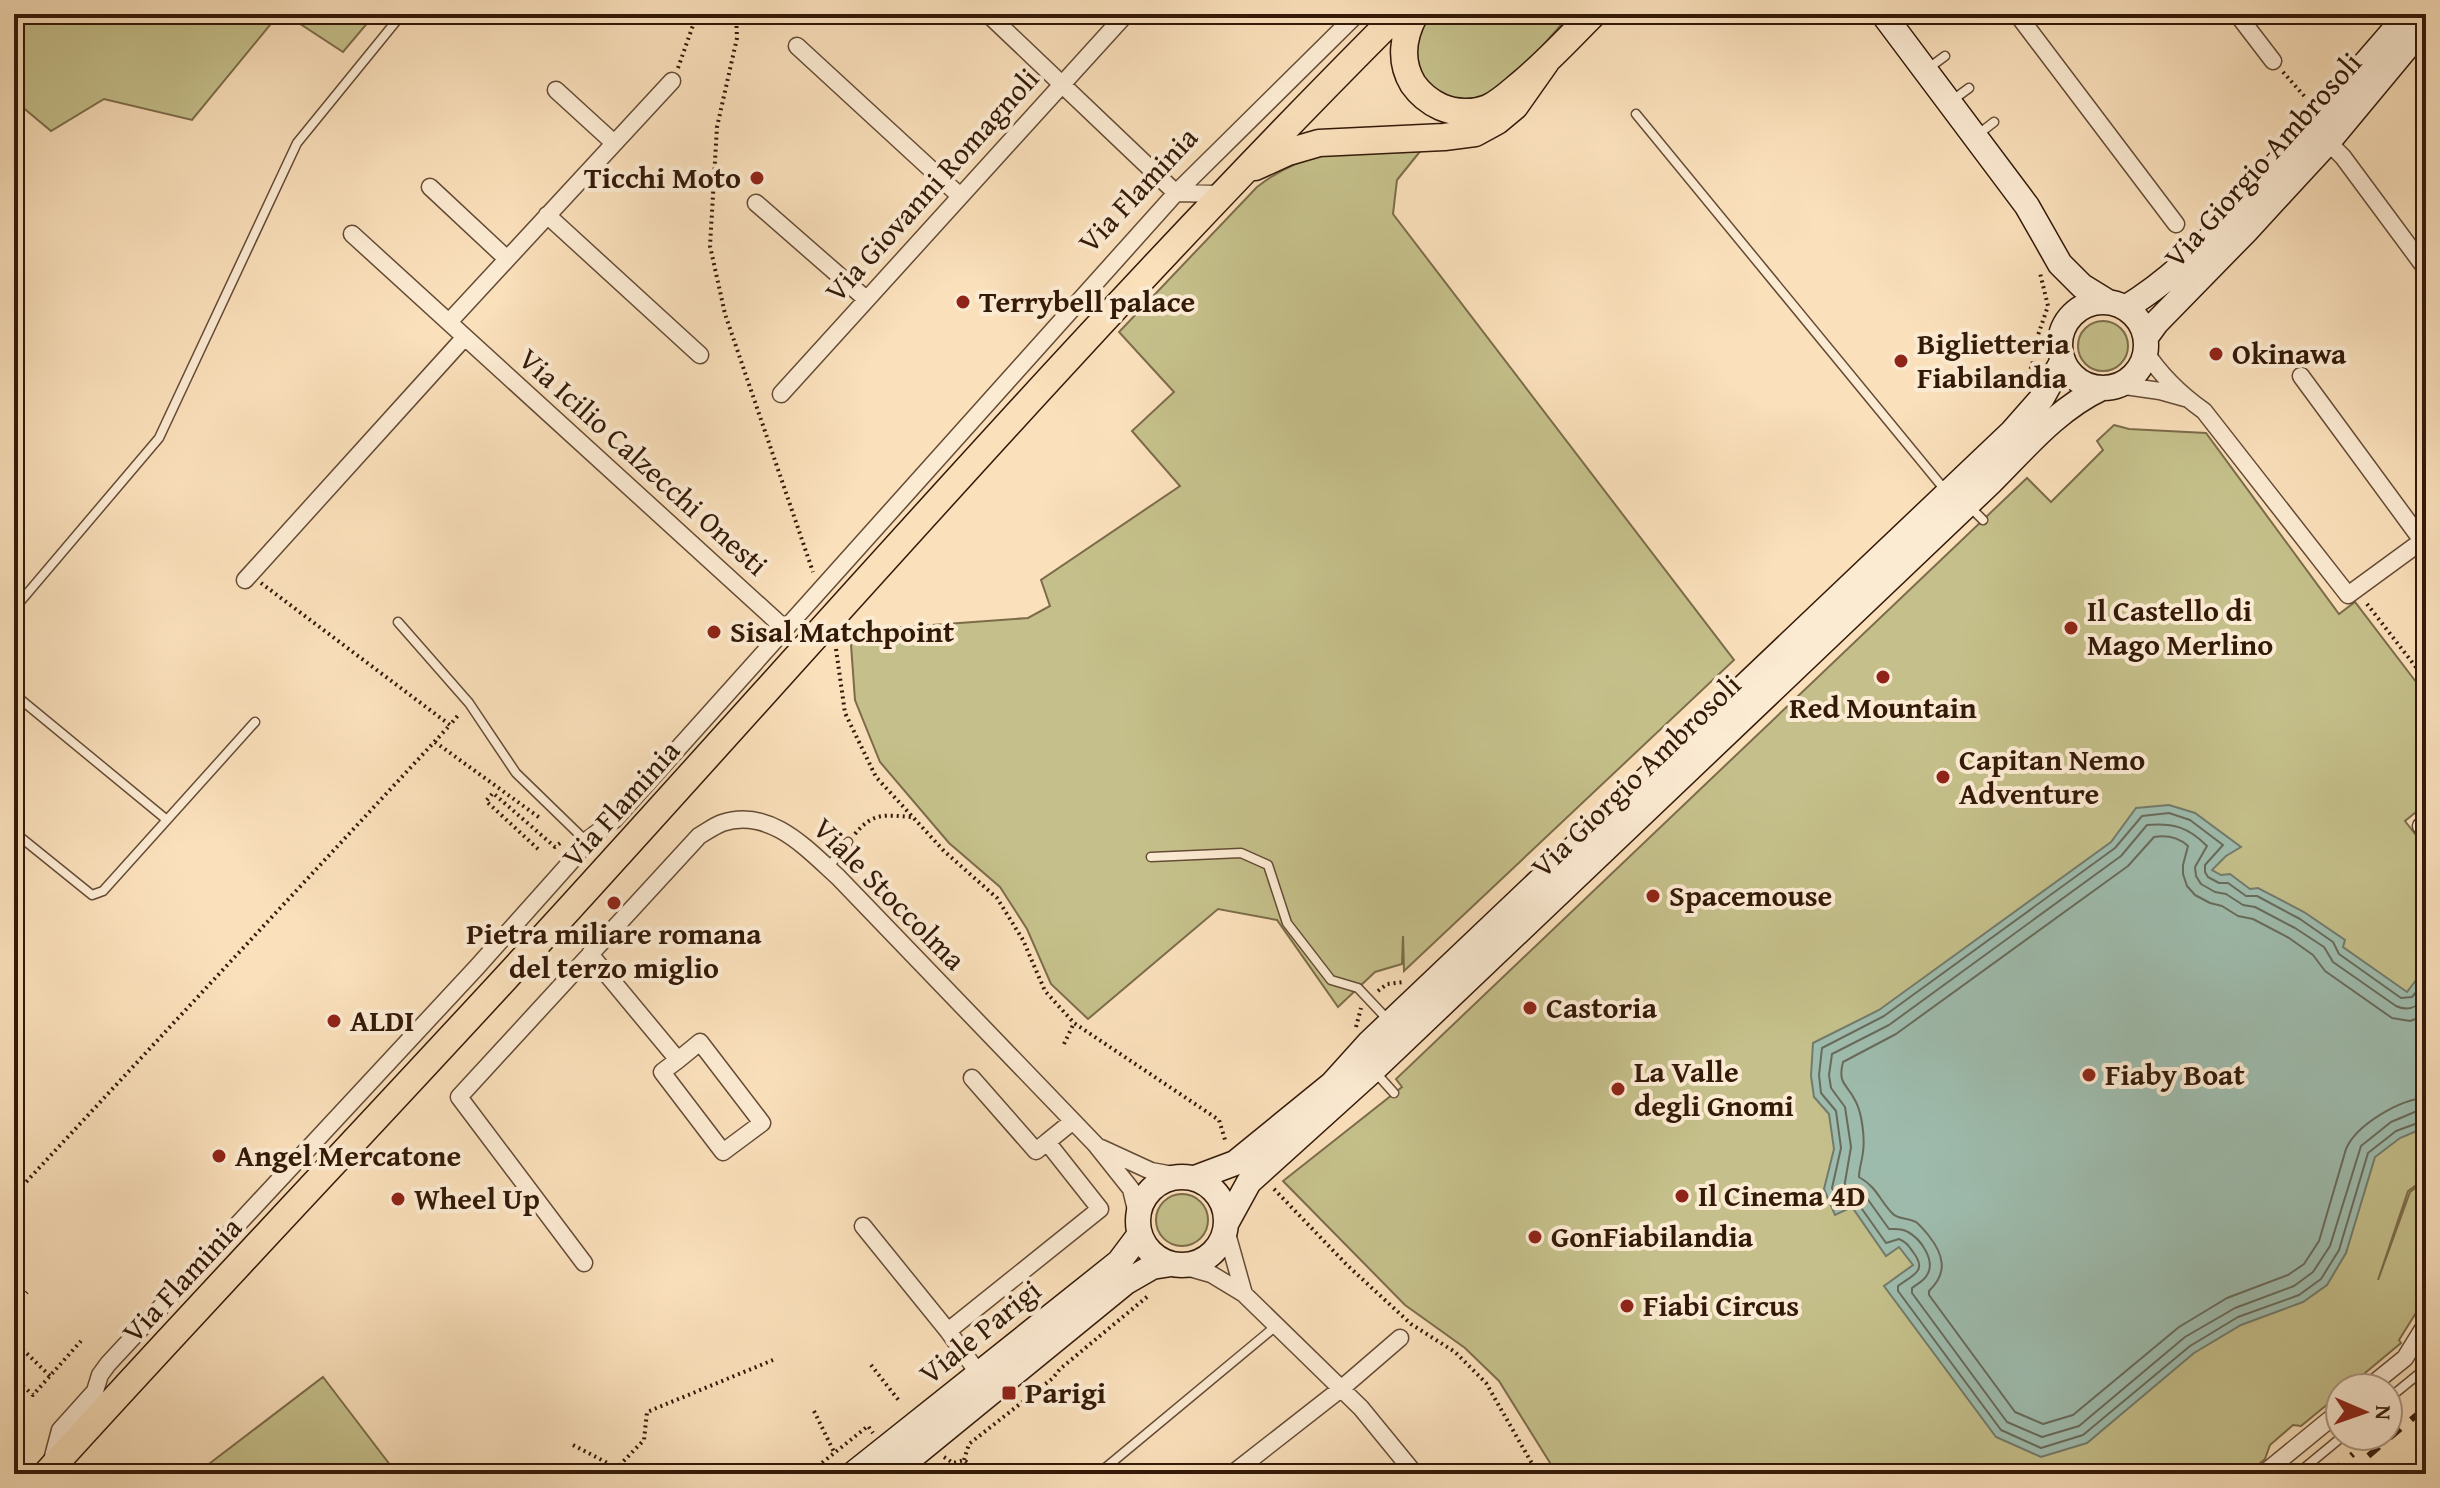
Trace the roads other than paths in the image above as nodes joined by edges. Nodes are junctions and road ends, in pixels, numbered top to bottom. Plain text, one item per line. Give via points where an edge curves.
1 (402, 14) edge
2 (988, 14) edge
3 (1126, 14) edge
4 (1357, 14) edge
5 (1385, 14) edge
6 (1398, 14) edge
7 (1415, 14) edge
8 (1593, 14) edge
9 (1883, 14) edge
10 (2017, 14) edge
11 (2237, 14) edge
12 (2408, 14) edge
13 (2426, 24) edge
14 (1372, 40) junction
15 (797, 46) dead end
16 (2273, 61) road end
17 (1546, 62) junction
18 (672, 81) road end
19 (1062, 84) junction
20 (556, 90) dead end
21 (1636, 114) dead end
22 (2328, 142) junction
23 (614, 143) junction
24 (1241, 174) junction
25 (430, 187) dead end
26 (1176, 193) junction
27 (1220, 194) junction
28 (960, 196) junction
29 (756, 203) dead end
30 (547, 215) junction
31 (2176, 224) dead end
32 (352, 234) dead end
33 (507, 259) junction
34 (2053, 267) junction
35 (2426, 269) edge
36 (866, 299) junction
37 (2117, 305) junction
38 (449, 322) junction
39 (2066, 324) junction
40 (465, 337) junction
41 (2145, 344) junction
42 (700, 355) dead end
43 (2063, 360) junction
44 (2301, 376) dead end
45 (2110, 387) junction
46 (781, 394) dead end
47 (2187, 399) junction
48 (1966, 506) junction
49 (2425, 542) edge
50 (248, 577) road end
51 (14, 609) edge
52 (398, 622) dead end
53 (784, 628) junction
54 (14, 694) edge
55 (255, 722) dead end
56 (167, 820) junction
57 (14, 832) edge
58 (580, 836) junction
59 (848, 842) road end
60 (1151, 857) dead end
61 (828, 868) junction
62 (547, 888) junction
63 (568, 910) junction
64 (590, 954) junction
65 (1390, 1022) junction
66 (678, 1060) junction
67 (1373, 1070) junction
68 (972, 1078) dead end
69 (1394, 1093) dead end
70 (1073, 1121) junction
71 (1047, 1142) junction
72 (1096, 1145) junction
73 (1187, 1177) junction
74 (863, 1226) dead end
75 (1139, 1226) junction
76 (1226, 1226) junction
77 (584, 1263) dead end
78 (1177, 1265) junction
79 (1244, 1294) junction
80 (2426, 1324) edge
81 (1277, 1325) junction
82 (948, 1331) junction
83 (1400, 1338) dead end
84 (2426, 1368) edge
85 (2388, 1372) edge
86 (979, 1374) junction
87 (2404, 1386) edge
88 (1342, 1388) junction
89 (2324, 1424) edge
90 (2324, 1452) edge
91 (49, 1473) edge
92 (853, 1474) edge
93 (891, 1474) edge
94 (1098, 1474) edge
95 (1232, 1474) edge
96 (1415, 1474) edge
97 (2263, 1474) edge
98 (2297, 1474) edge

1 - 51 lane via 297,143 159,438
2 - 19 street
3 - 19 street, Via Giovanni Romagnoli
4 - 26 street, Via Flaminia
5 - 14 lane
6 - 14 main road, Via Flaminia
7 - 17 main road, Via Flaminia via 1404,45 1407,72 1422,95 1446,109 1487,109
8 - 17 main road, Via Flaminia
9 - 34 main road via 1935,63 1985,130
10 - 31 street
11 - 16 street
12 - 37 main road, Via Giorgio Ambrosoli via 2179,270 2153,291
13 - 22 main road, Via Giorgio Ambrosoli
14 - 24 main road, Via Flaminia
15 - 28 street
17 - 24 main road, Via Flaminia via 1515,106 1475,133 1319,143
18 - 23 street
19 - 26 street
19 - 28 street, Via Giovanni Romagnoli
20 - 23 street
21 - 48 lane
22 - 35 street
22 - 41 main road, Via Giorgio Ambrosoli via 2157,322
23 - 30 street
24 - 27 main road, Via Flaminia
25 - 33 street
26 - 27 street
26 - 53 street, Via Flaminia
27 - 63 main road, Via Flaminia
28 - 36 street, Via Giovanni Romagnoli
29 - 36 street
30 - 33 street
30 - 42 street
32 - 38 street, Via Icilio Calzecchi Onesti
33 - 38 street
34 - 37 main road
34 - 39 main road via 2066,295
36 - 46 street, Via Giovanni Romagnoli
37 - 39 main road via 2082,307
37 - 41 main road via 2138,319
38 - 40 street, Via Icilio Calzecchi Onesti
39 - 43 main road via 2061,335
40 - 50 street
40 - 53 street, Via Icilio Calzecchi Onesti
41 - 45 main road via 2138,370
41 - 47 street via 2158,371
43 - 45 main road via 2078,380
43 - 48 main road, Via Giorgio Ambrosoli
44 - 49 street
45 - 47 street
45 - 48 main road, Via Giorgio Ambrosoli via 2060,413
47 - 49 street via 2204,411 2352,592
48 - 65 main road, Via Giorgio Ambrosoli via 1729,703
48 - 67 main road, Via Giorgio Ambrosoli
52 - 58 lane, Via Flaminia via 469,703 516,773
53 - 58 street, Via Flaminia via 614,820
54 - 56 lane
55 - 56 lane
56 - 57 lane via 103,891 92,895
58 - 62 street via 576,856
59 - 61 lane
60 - 65 lane via 1241,853 1268,865 1296,935 1331,980 1358,988
61 - 64 street, Viale Stoccolma via 782,829 753,820 722,823 699,836
61 - 70 street, Viale Stoccolma
62 - 63 street
62 - 91 street via 108,1364 95,1391 60,1430
63 - 91 main road, Via Flaminia
64 - 66 street
64 - 77 street, Viale Stoccolma via 459,1097
65 - 73 main road, Via Giorgio Ambrosoli via 1332,1084 1235,1163
66 - 66 street via 662,1072 723,1152 762,1123 700,1042
67 - 69 lane
67 - 76 main road, Via Giorgio Ambrosoli via 1249,1182
68 - 71 street via 1036,1151
70 - 71 street
70 - 72 street, Viale Stoccolma
71 - 82 street via 1100,1209
72 - 73 street, Viale Stoccolma via 1151,1171
72 - 75 street, Viale Stoccolma via 1131,1189
73 - 75 main road via 1156,1185 1147,1194
73 - 76 main road via 1219,1195
74 - 82 street
75 - 78 main road via 1151,1253
75 - 86 main road, Viale Parigi via 1119,1262
76 - 78 main road via 1215,1252 1195,1264
76 - 79 street
78 - 79 street via 1211,1274
78 - 93 main road, Viale Parigi via 1152,1267 1126,1282
79 - 81 street
80 - 85 street via 2405,1358
81 - 88 street
81 - 94 lane
82 - 86 street
83 - 88 street
84 - 87 lane
86 - 92 main road, Viale Parigi
88 - 95 street
88 - 96 street
89 - 97 street
90 - 98 lane

